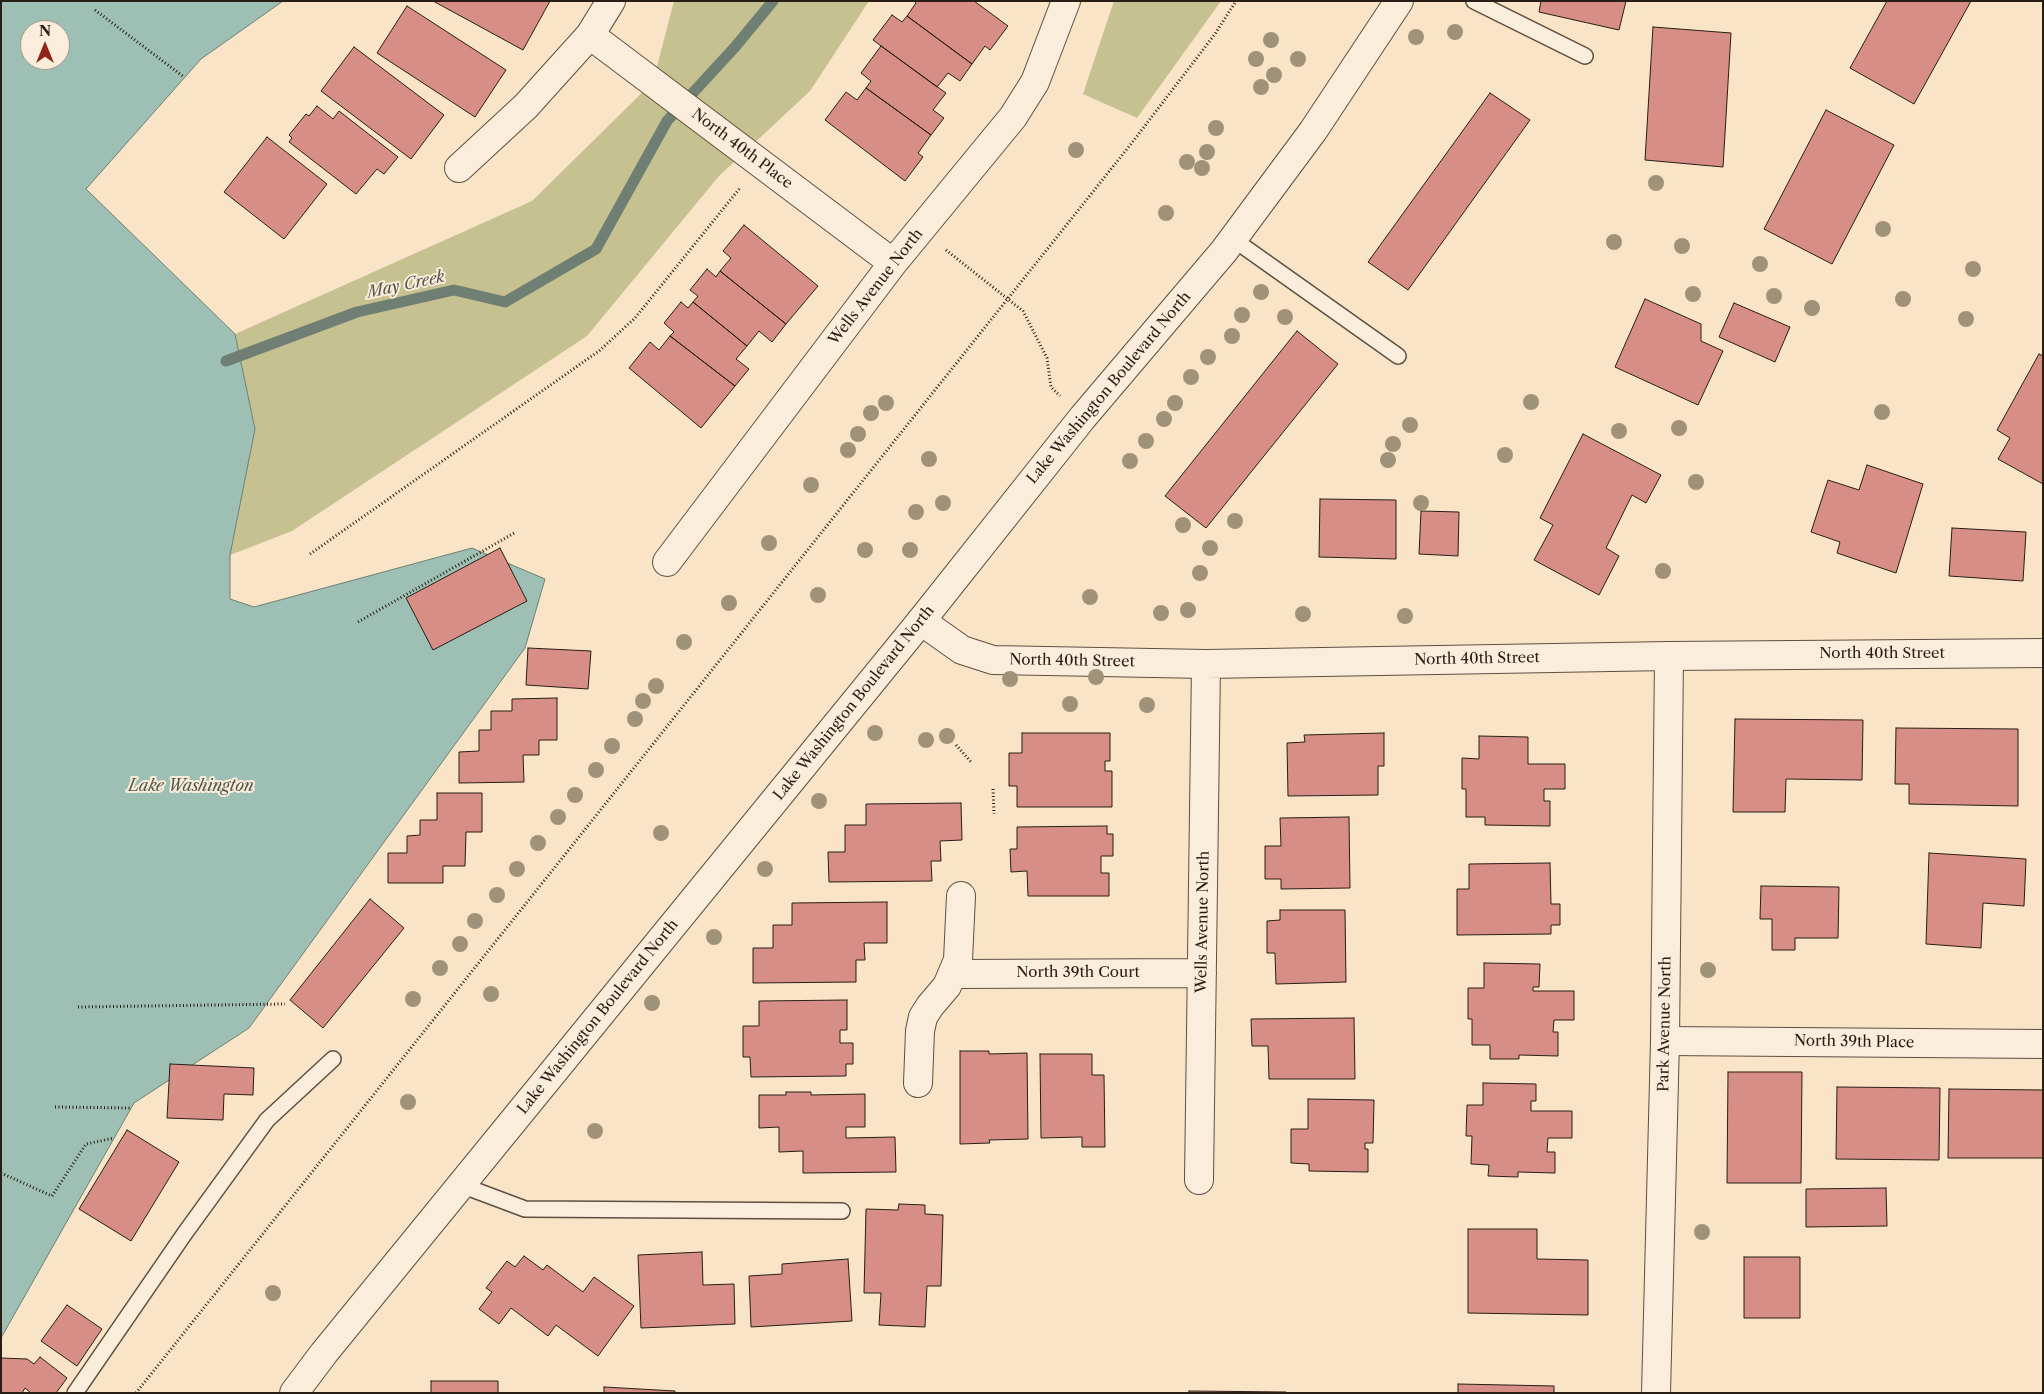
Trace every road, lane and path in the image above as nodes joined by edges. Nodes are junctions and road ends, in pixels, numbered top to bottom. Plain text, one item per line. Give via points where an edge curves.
1 (611, 1) edge
2 (1066, 1) edge
3 (1236, 1) edge
4 (1399, 1) edge
5 (1474, 1) edge
6 (95, 10) dead end
7 (590, 36) junction
8 (1585, 56) dead end
9 (184, 77) dead end
10 (766, 167) junction
11 (459, 168) dead end
12 (921, 229) junction
13 (1232, 239) junction
14 (893, 262) junction
15 (1008, 300) junction
16 (1398, 356) dead end
17 (1083, 416) junction
18 (516, 532) dead end
19 (310, 554) dead end
20 (667, 562) dead end
21 (921, 621) junction
22 (358, 622) dead end
23 (2043, 653) edge
24 (1669, 656) junction
25 (1206, 664) junction
26 (956, 745) dead end
27 (972, 763) dead end
28 (993, 789) dead end
29 (994, 814) dead end
30 (961, 896) dead end
31 (1202, 973) junction
32 (954, 974) junction
33 (285, 1004) dead end
34 (78, 1007) dead end
35 (1665, 1041) junction
36 (2043, 1044) edge
37 (333, 1058) dead end
38 (918, 1083) dead end
39 (55, 1107) dead end
40 (130, 1108) dead end
41 (114, 1138) dead end
42 (1, 1173) edge
43 (1199, 1180) dead end
44 (461, 1184) junction
45 (842, 1211) dead end
46 (75, 1393) edge
47 (136, 1393) edge
48 (294, 1393) edge
49 (1656, 1393) edge

1 - 7 street
2 - 12 street, Wells Avenue North via 1035,82 1014,117
3 - 15 path via 1209,42
4 - 13 street, Lake Washington Boulevard North via 1313,131
5 - 8 lane
6 - 9 path
7 - 10 street, North 40th Place
7 - 11 street via 526,106
10 - 14 street, North 40th Place
10 - 19 path via 741,186 635,318 599,351
12 - 14 street, Wells Avenue North
12 - 15 path
13 - 16 lane
13 - 17 street, Lake Washington Boulevard North
14 - 20 street, Wells Avenue North
15 - 17 path via 1023,311 1047,358 1051,387
15 - 47 path
17 - 21 street, Lake Washington Boulevard North
18 - 22 path
21 - 25 street, North 40th Street via 962,650 993,660
21 - 44 street, Lake Washington Boulevard North
23 - 24 street, North 40th Street
24 - 25 street, North 40th Street
24 - 35 street, Park Avenue North
25 - 31 street, Wells Avenue North
26 - 27 path
28 - 29 path
30 - 32 street via 960,943
31 - 32 street, North 39th Court
31 - 43 street, Wells Avenue North
32 - 38 street via 923,1018
33 - 34 path
35 - 36 street, North 39th Place
35 - 49 street, Park Avenue North
37 - 46 lane via 267,1120
39 - 40 path
41 - 42 path via 86,1144 52,1196
44 - 45 lane via 525,1209
44 - 48 street, Lake Washington Boulevard North

